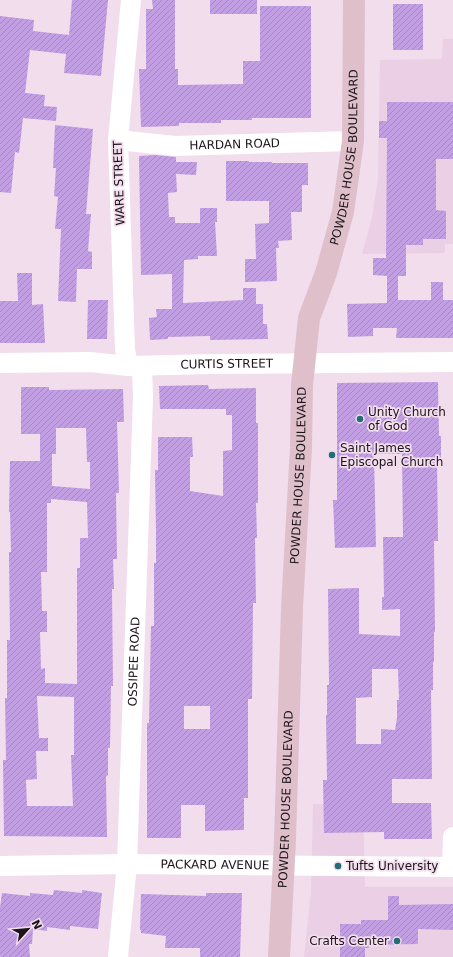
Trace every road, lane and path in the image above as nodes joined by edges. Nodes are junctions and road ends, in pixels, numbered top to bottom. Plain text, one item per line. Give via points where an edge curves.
1 (130, 0) edge
2 (354, 0) edge
3 (118, 140) junction
4 (353, 141) junction
5 (453, 362) edge
6 (0, 363) edge
7 (304, 364) junction
8 (135, 366) junction
9 (453, 837) edge
10 (127, 864) junction
11 (284, 865) junction
12 (0, 866) edge
13 (453, 867) edge
14 (118, 957) edge
15 (279, 957) edge

1 - 3 street, WARE STREET
2 - 4 main road, POWDER HOUSE BOULEVARD
3 - 4 street, HARDAN ROAD via 174,146
3 - 8 street, WARE STREET via 125,349
4 - 7 main road, POWDER HOUSE BOULEVARD via 343,212 326,272 309,318
5 - 7 street, CURTIS STREET
6 - 8 street, CURTIS STREET via 90,362
7 - 8 street, CURTIS STREET
7 - 11 main road, POWDER HOUSE BOULEVARD via 292,608
8 - 10 street, OSSIPEE ROAD via 143,405
9 - 13 street
10 - 11 street, PACKARD AVENUE
10 - 12 street, PACKARD AVENUE
10 - 14 street, OSSIPEE ROAD
11 - 13 street, PACKARD AVENUE
11 - 15 main road, POWDER HOUSE BOULEVARD

